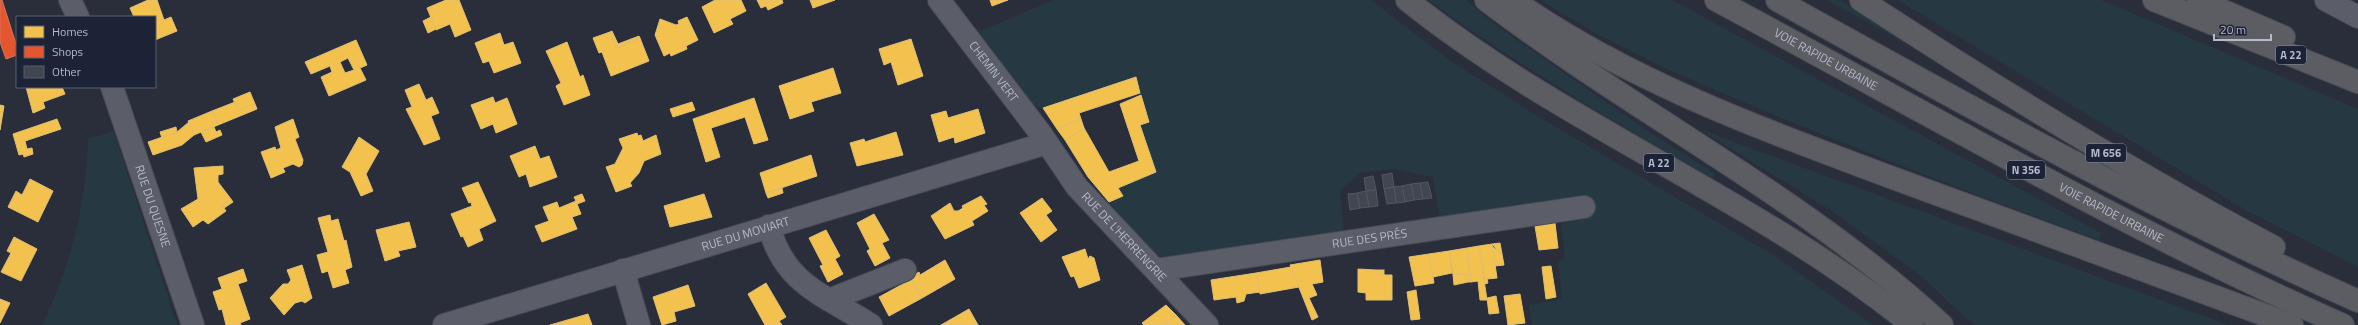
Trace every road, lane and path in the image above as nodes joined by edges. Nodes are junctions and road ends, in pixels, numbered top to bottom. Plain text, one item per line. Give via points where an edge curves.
1 (70, 0) edge
2 (940, 0) edge
3 (1407, 0) edge
4 (1486, 0) edge
5 (1513, 0) edge
6 (1716, 0) edge
7 (1777, 0) edge
8 (1861, 0) edge
9 (2154, 0) edge
10 (2198, 0) edge
11 (2326, 0) edge
12 (78, 16) edge
13 (2358, 17) edge
14 (2358, 71) edge
15 (2358, 82) edge
16 (112, 88) edge
17 (1047, 143) junction
18 (1584, 207) dead end
19 (769, 226) junction
20 (623, 270) junction
21 (905, 270) dead end
22 (1156, 270) junction
23 (2358, 292) edge
24 (829, 300) junction
25 (2358, 301) edge
26 (855, 322) edge
27 (193, 325) edge
28 (444, 325) edge
29 (639, 325) edge
30 (1207, 325) edge
31 (1912, 325) edge
32 (1942, 325) edge
33 (2292, 325) edge
34 (2343, 325) edge

1 - 12 street
2 - 17 street, CHEMIN VERT
3 - 31 highway, A 22 via 1494,65 1583,120 1778,232 1856,283
4 - 32 highway via 1581,69 1852,249 1898,285
5 - 33 highway via 1613,61 1722,112
6 - 34 highway, VOIE RAPIDE URBAINE / N 356 via 2095,206 2204,261
7 - 25 highway, N 356 via 2123,189 2254,254
8 - 23 highway, M 656 via 2140,173
9 - 15 highway, A 22
10 - 14 highway
11 - 13 street
16 - 27 street, RUE DU QUESNE
17 - 19 street, RUE DU MOVIART
17 - 22 street, RUE DE L'HERRENGRIE via 1077,187
18 - 22 street, RUE DES PRÉS
19 - 20 street, RUE DU MOVIART
19 - 24 street via 774,244 786,265 804,284
20 - 28 street, RUE DU MOVIART
20 - 29 street
21 - 24 street
22 - 30 street, RUE DE L'HERRENGRIE
24 - 26 street

